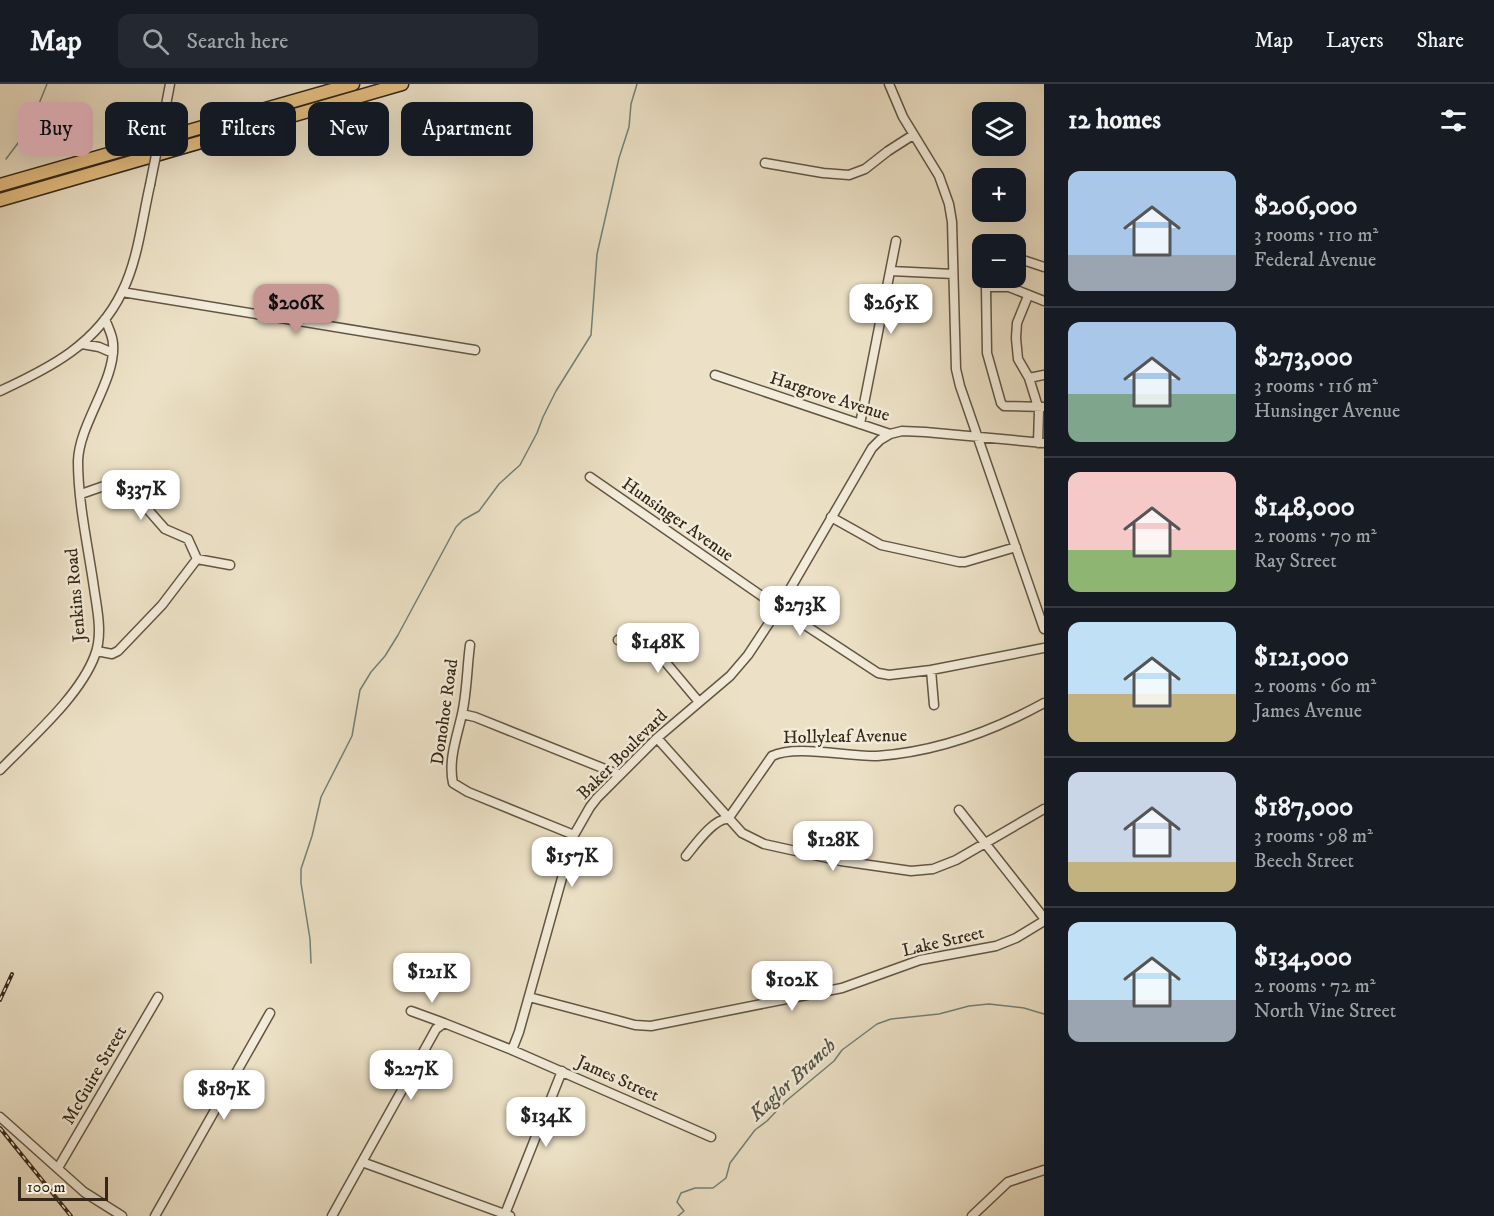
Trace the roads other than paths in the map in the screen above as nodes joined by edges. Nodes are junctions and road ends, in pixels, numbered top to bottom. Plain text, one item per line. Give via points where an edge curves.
1 (170, 84) edge
2 (353, 84) edge
3 (402, 84) edge
4 (889, 84) edge
5 (913, 135) junction
6 (765, 164) dead end
7 (0, 185) edge
8 (0, 200) edge
9 (896, 241) dead end
10 (1026, 261) edge
11 (1044, 267) edge
12 (891, 271) junction
13 (953, 274) junction
14 (986, 288) edge
15 (1011, 288) edge
16 (122, 292) junction
17 (1028, 296) junction
18 (1044, 301) edge
19 (105, 319) junction
20 (82, 344) junction
21 (475, 350) dead end
22 (113, 352) junction
23 (715, 375) dead end
24 (1044, 375) edge
25 (1029, 378) junction
26 (0, 391) edge
27 (1041, 407) edge
28 (860, 424) junction
29 (890, 434) junction
30 (978, 436) junction
31 (1041, 443) edge
32 (590, 477) dead end
33 (81, 494) junction
34 (831, 517) junction
35 (1016, 547) junction
36 (196, 559) junction
37 (230, 565) dead end
38 (779, 608) junction
39 (1044, 629) edge
40 (618, 640) dead end
41 (470, 645) dead end
42 (1044, 648) edge
43 (97, 651) junction
44 (931, 670) junction
45 (699, 702) junction
46 (1044, 703) edge
47 (934, 705) dead end
48 (462, 714) junction
49 (657, 738) junction
50 (0, 770) edge
51 (620, 775) junction
52 (1044, 809) edge
53 (959, 810) dead end
54 (728, 819) junction
55 (574, 835) junction
56 (986, 842) junction
57 (686, 856) dead end
58 (1044, 919) edge
59 (158, 997) dead end
60 (529, 997) junction
61 (411, 1011) dead end
62 (270, 1013) dead end
63 (444, 1023) junction
64 (512, 1050) junction
65 (562, 1071) junction
66 (0, 1117) edge
67 (711, 1137) dead end
68 (362, 1162) junction
69 (58, 1168) junction
70 (1044, 1170) edge
71 (508, 1215) edge
72 (122, 1216) edge
73 (155, 1216) edge
74 (332, 1216) edge
75 (972, 1216) edge

1 - 16 street, bridge via 150,185
2 - 7 highway
3 - 8 highway
4 - 5 street
5 - 6 street via 866,169 849,175
5 - 13 street via 946,194 952,222
9 - 12 street
10 - 11 street
12 - 13 street
12 - 28 street
13 - 30 street via 956,369
14 - 27 street via 987,353 1001,403
15 - 17 street
16 - 19 street
16 - 21 street
17 - 18 street
17 - 25 street via 1017,323 1016,338 1018,359
19 - 20 street
19 - 22 street
20 - 22 street
20 - 26 street via 47,369
22 - 33 street, Jenkins Road via 79,452
23 - 28 street, Hargrove Avenue
24 - 25 street
25 - 27 street
27 - 31 street
28 - 29 street, Hargrove Avenue
29 - 30 street, Hargrove Avenue via 902,431
29 - 34 street, Baker Boulevard via 872,448
30 - 31 street, Hargrove Avenue
30 - 35 street
32 - 38 street, Hunsinger Avenue
33 - 36 street via 104,486 143,504 165,529 191,542
33 - 43 street, Jenkins Road via 98,616
34 - 35 street via 881,545 959,562
34 - 38 street, Baker Boulevard
35 - 39 street
36 - 37 street
36 - 43 street via 162,605 118,651
38 - 44 street, Hunsinger Avenue via 878,673
38 - 45 street, Baker Boulevard via 736,669
40 - 45 street via 642,641 652,646
41 - 48 street, Donohoe Road
42 - 44 street, Hunsinger Avenue
43 - 50 street, Jenkins Road via 75,689
44 - 47 street
45 - 49 street, Baker Boulevard
46 - 54 street, Hollyleaf Avenue via 1021,716 931,748 865,756 779,752 772,756
48 - 51 street
48 - 55 street, Donohoe Road via 453,756 453,783
49 - 51 street, Baker Boulevard
49 - 54 street
51 - 55 street, Baker Boulevard via 590,807
52 - 56 street
53 - 56 street
54 - 56 street via 741,832 764,844 911,871 947,864
54 - 57 street, Hollyleaf Avenue via 716,823
55 - 60 street, Baker Boulevard
56 - 58 street
58 - 60 street, Lake Street via 996,946 920,960 842,988 651,1026
59 - 69 street, McGuire Street
60 - 64 street, Baker Boulevard
61 - 63 street, James Street
62 - 73 street
63 - 64 street, James Street
63 - 68 street via 436,1029
64 - 65 street, James Street
65 - 67 street, James Street
65 - 71 street
66 - 69 street
68 - 71 street
68 - 74 street
69 - 72 street via 84,1192
70 - 75 street via 1008,1182

